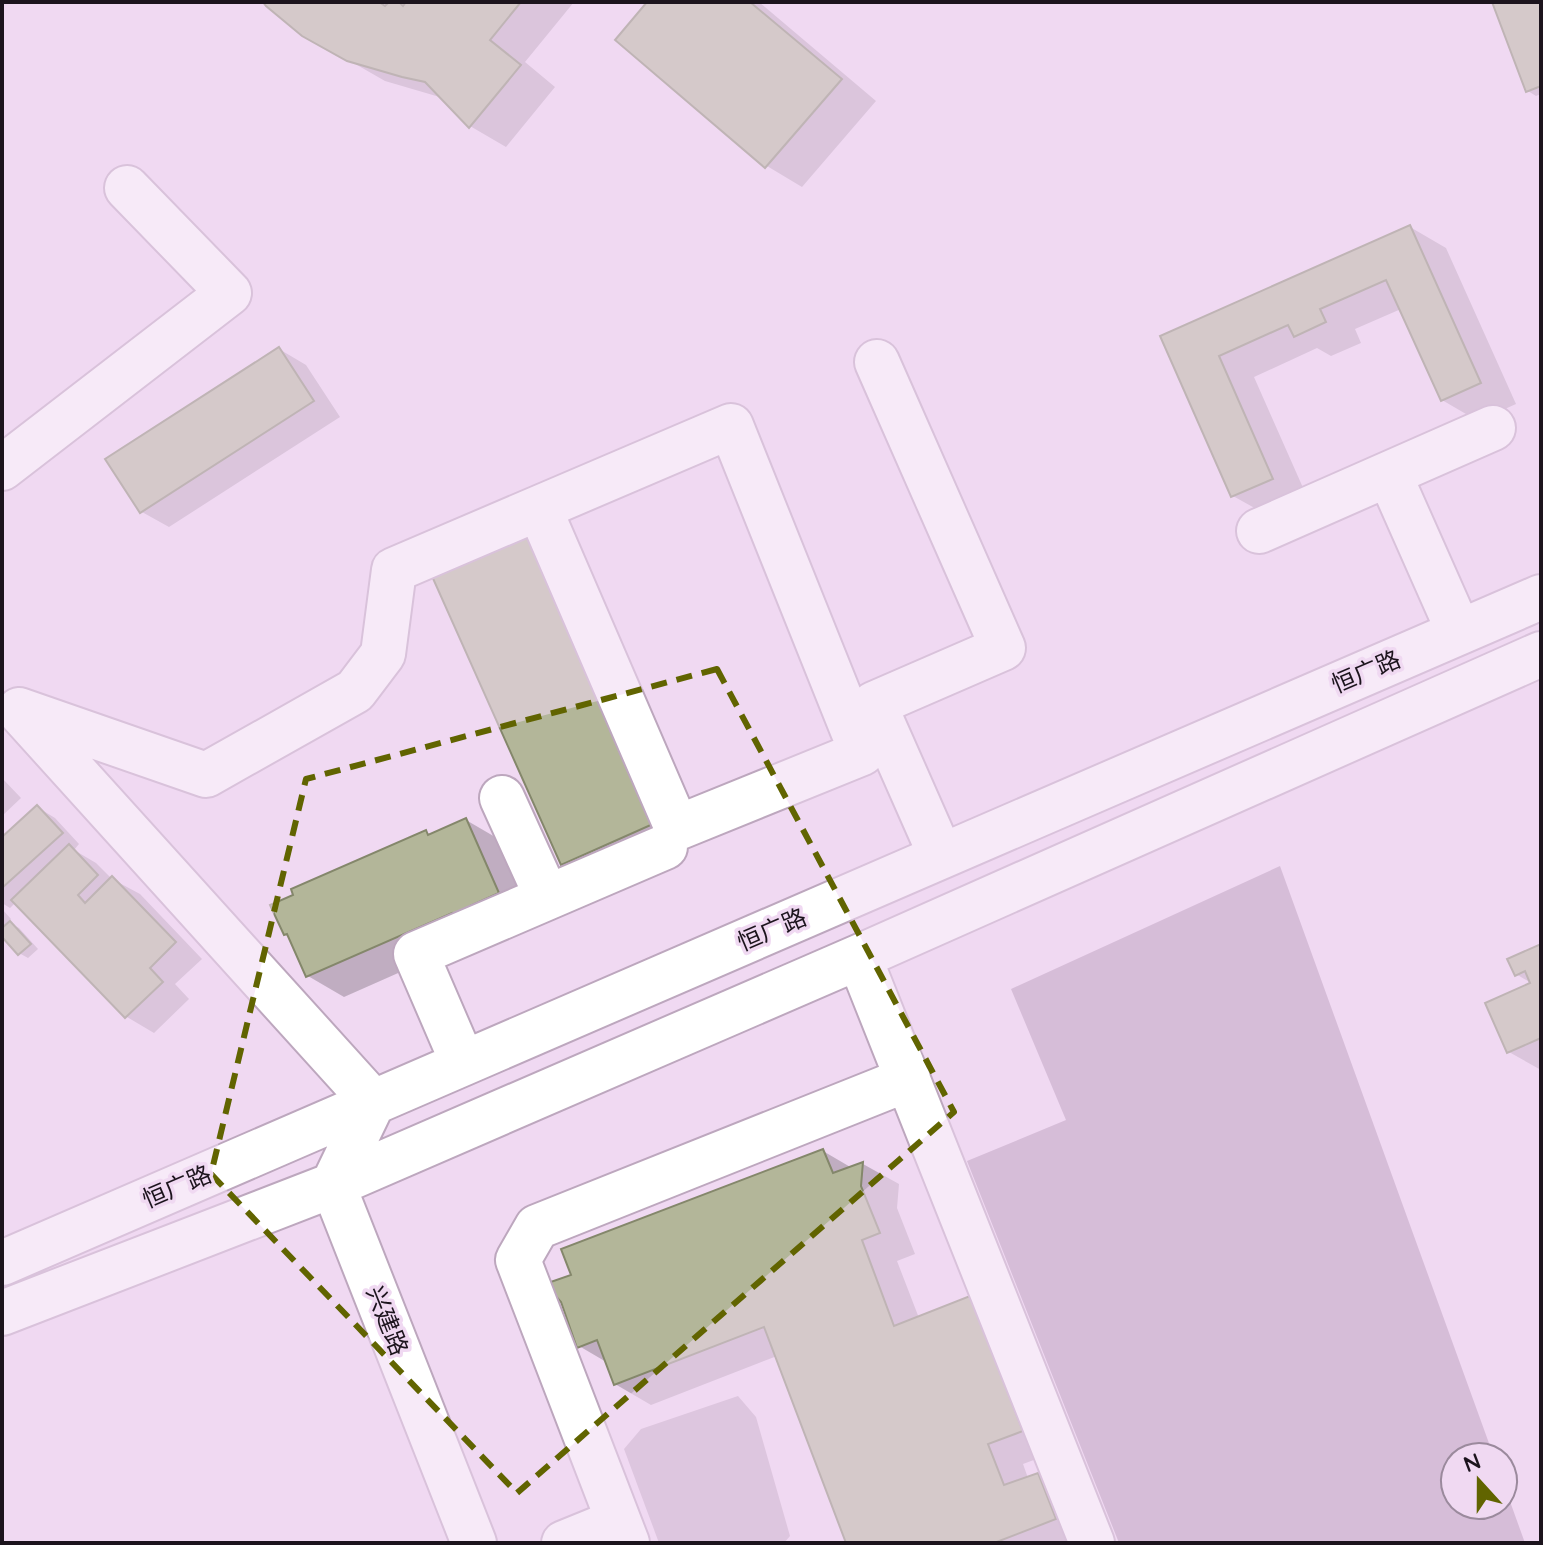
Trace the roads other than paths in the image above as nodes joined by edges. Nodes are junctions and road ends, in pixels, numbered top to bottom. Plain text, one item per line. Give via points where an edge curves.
1 (127, 188) dead end
2 (877, 362) dead end
3 (1493, 428) dead end
4 (2, 468) edge
5 (1378, 478) junction
6 (539, 508) junction
7 (1259, 531) dead end
8 (1541, 597) edge
9 (1449, 637) junction
10 (1541, 654) edge
11 (10, 701) edge
12 (502, 798) dead end
13 (665, 847) dead end
14 (941, 856) junction
15 (547, 897) junction
16 (859, 957) junction
17 (463, 1063) junction
18 (908, 1079) junction
19 (373, 1102) junction
20 (333, 1185) junction
21 (2, 1263) edge
22 (2, 1313) edge
23 (622, 1532) edge
24 (474, 1543) edge
25 (564, 1543) edge
26 (1092, 1543) edge

1 - 4 street via 229,293
2 - 14 street via 1003,648 874,704
3 - 5 street
5 - 7 street
5 - 9 street
6 - 6 street via 731,426 862,753 677,828
6 - 11 street via 394,570 383,654 355,691 206,775
8 - 9 street, 恒广路
9 - 14 street, 恒广路
10 - 16 street
11 - 19 street
12 - 15 street
13 - 15 street
14 - 17 street, 恒广路
15 - 17 street via 416,954
16 - 18 street
16 - 20 street
17 - 19 street, 恒广路
18 - 23 street via 537,1227 518,1260
18 - 26 street
19 - 20 street
19 - 21 street, 恒广路
20 - 22 street
20 - 24 street, 兴建路
23 - 25 street

